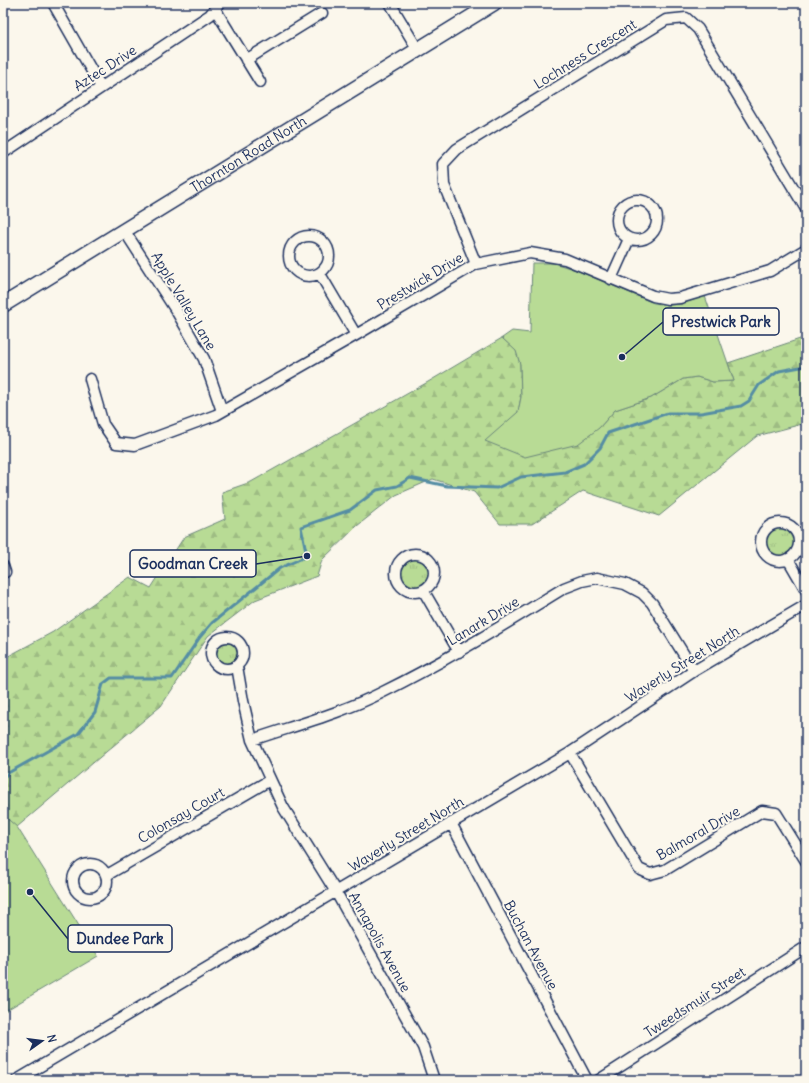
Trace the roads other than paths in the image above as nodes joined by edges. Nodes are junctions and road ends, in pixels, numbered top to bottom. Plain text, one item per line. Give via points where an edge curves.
1 (53, 3) edge
2 (390, 3) edge
3 (494, 3) edge
4 (217, 6) edge
5 (322, 13) dead end
6 (418, 50) junction
7 (246, 60) junction
8 (260, 82) dead end
9 (101, 87) junction
10 (3, 152) edge
11 (806, 209) edge
12 (124, 230) junction
13 (629, 239) dead end
14 (806, 250) edge
15 (476, 264) junction
16 (320, 274) junction
17 (611, 279) junction
18 (3, 305) edge
19 (356, 335) junction
20 (90, 379) dead end
21 (222, 411) junction
22 (788, 559) dead end
23 (3, 566) edge
24 (3, 573) edge
25 (423, 590) dead end
26 (806, 590) edge
27 (806, 605) edge
28 (459, 652) junction
29 (237, 666) dead end
30 (694, 671) junction
31 (252, 740) junction
32 (570, 753) junction
33 (270, 780) junction
34 (451, 823) junction
35 (806, 861) edge
36 (107, 875) dead end
37 (336, 892) junction
38 (806, 947) edge
39 (17, 1080) edge
40 (434, 1080) edge
41 (586, 1080) edge
42 (599, 1080) edge

1 - 9 street
2 - 6 street
3 - 6 main road, Thornton Road North
4 - 7 street
4 - 9 street, Aztec Drive via 210,16
5 - 7 street
6 - 12 main road, Thornton Road North
7 - 8 street
9 - 10 street, Aztec Drive
11 - 15 street, Lochness Crescent via 698,29 686,18 666,20 457,149 443,164 444,185
12 - 18 main road, Thornton Road North
12 - 21 street, Apple Valley Lane via 204,359
13 - 17 street
14 - 17 street, Prestwick Drive via 770,271 680,298 653,296
15 - 17 street, Prestwick Drive via 530,253 565,259
15 - 19 street, Prestwick Drive
16 - 16 street via 329,263 326,244 311,236 301,237 291,247 290,264 300,274
16 - 19 street
19 - 21 street, Prestwick Drive
20 - 21 street, Prestwick Drive via 103,424 116,443 135,445
22 - 26 street
23 - 24 street
25 - 28 street
27 - 30 street, Waverly Street North
28 - 30 street, Lanark Drive via 564,588 597,578 626,584 642,593 652,603
28 - 31 street, Lanark Drive via 382,693 329,715
29 - 31 street, Annapolis Avenue
30 - 32 street, Waverly Street North
31 - 33 street, Annapolis Avenue
32 - 34 street, Waverly Street North
32 - 35 street, Balmoral Drive via 639,869 650,874 665,870 762,811 776,813
33 - 36 street, Colonsay Court
33 - 37 street, Annapolis Avenue via 283,807
34 - 37 street, Waverly Street North
34 - 41 street, Buchan Avenue
37 - 39 street, Waverly Street North
37 - 40 street, Annapolis Avenue via 423,1047
38 - 42 street, Tweedsmuir Street

